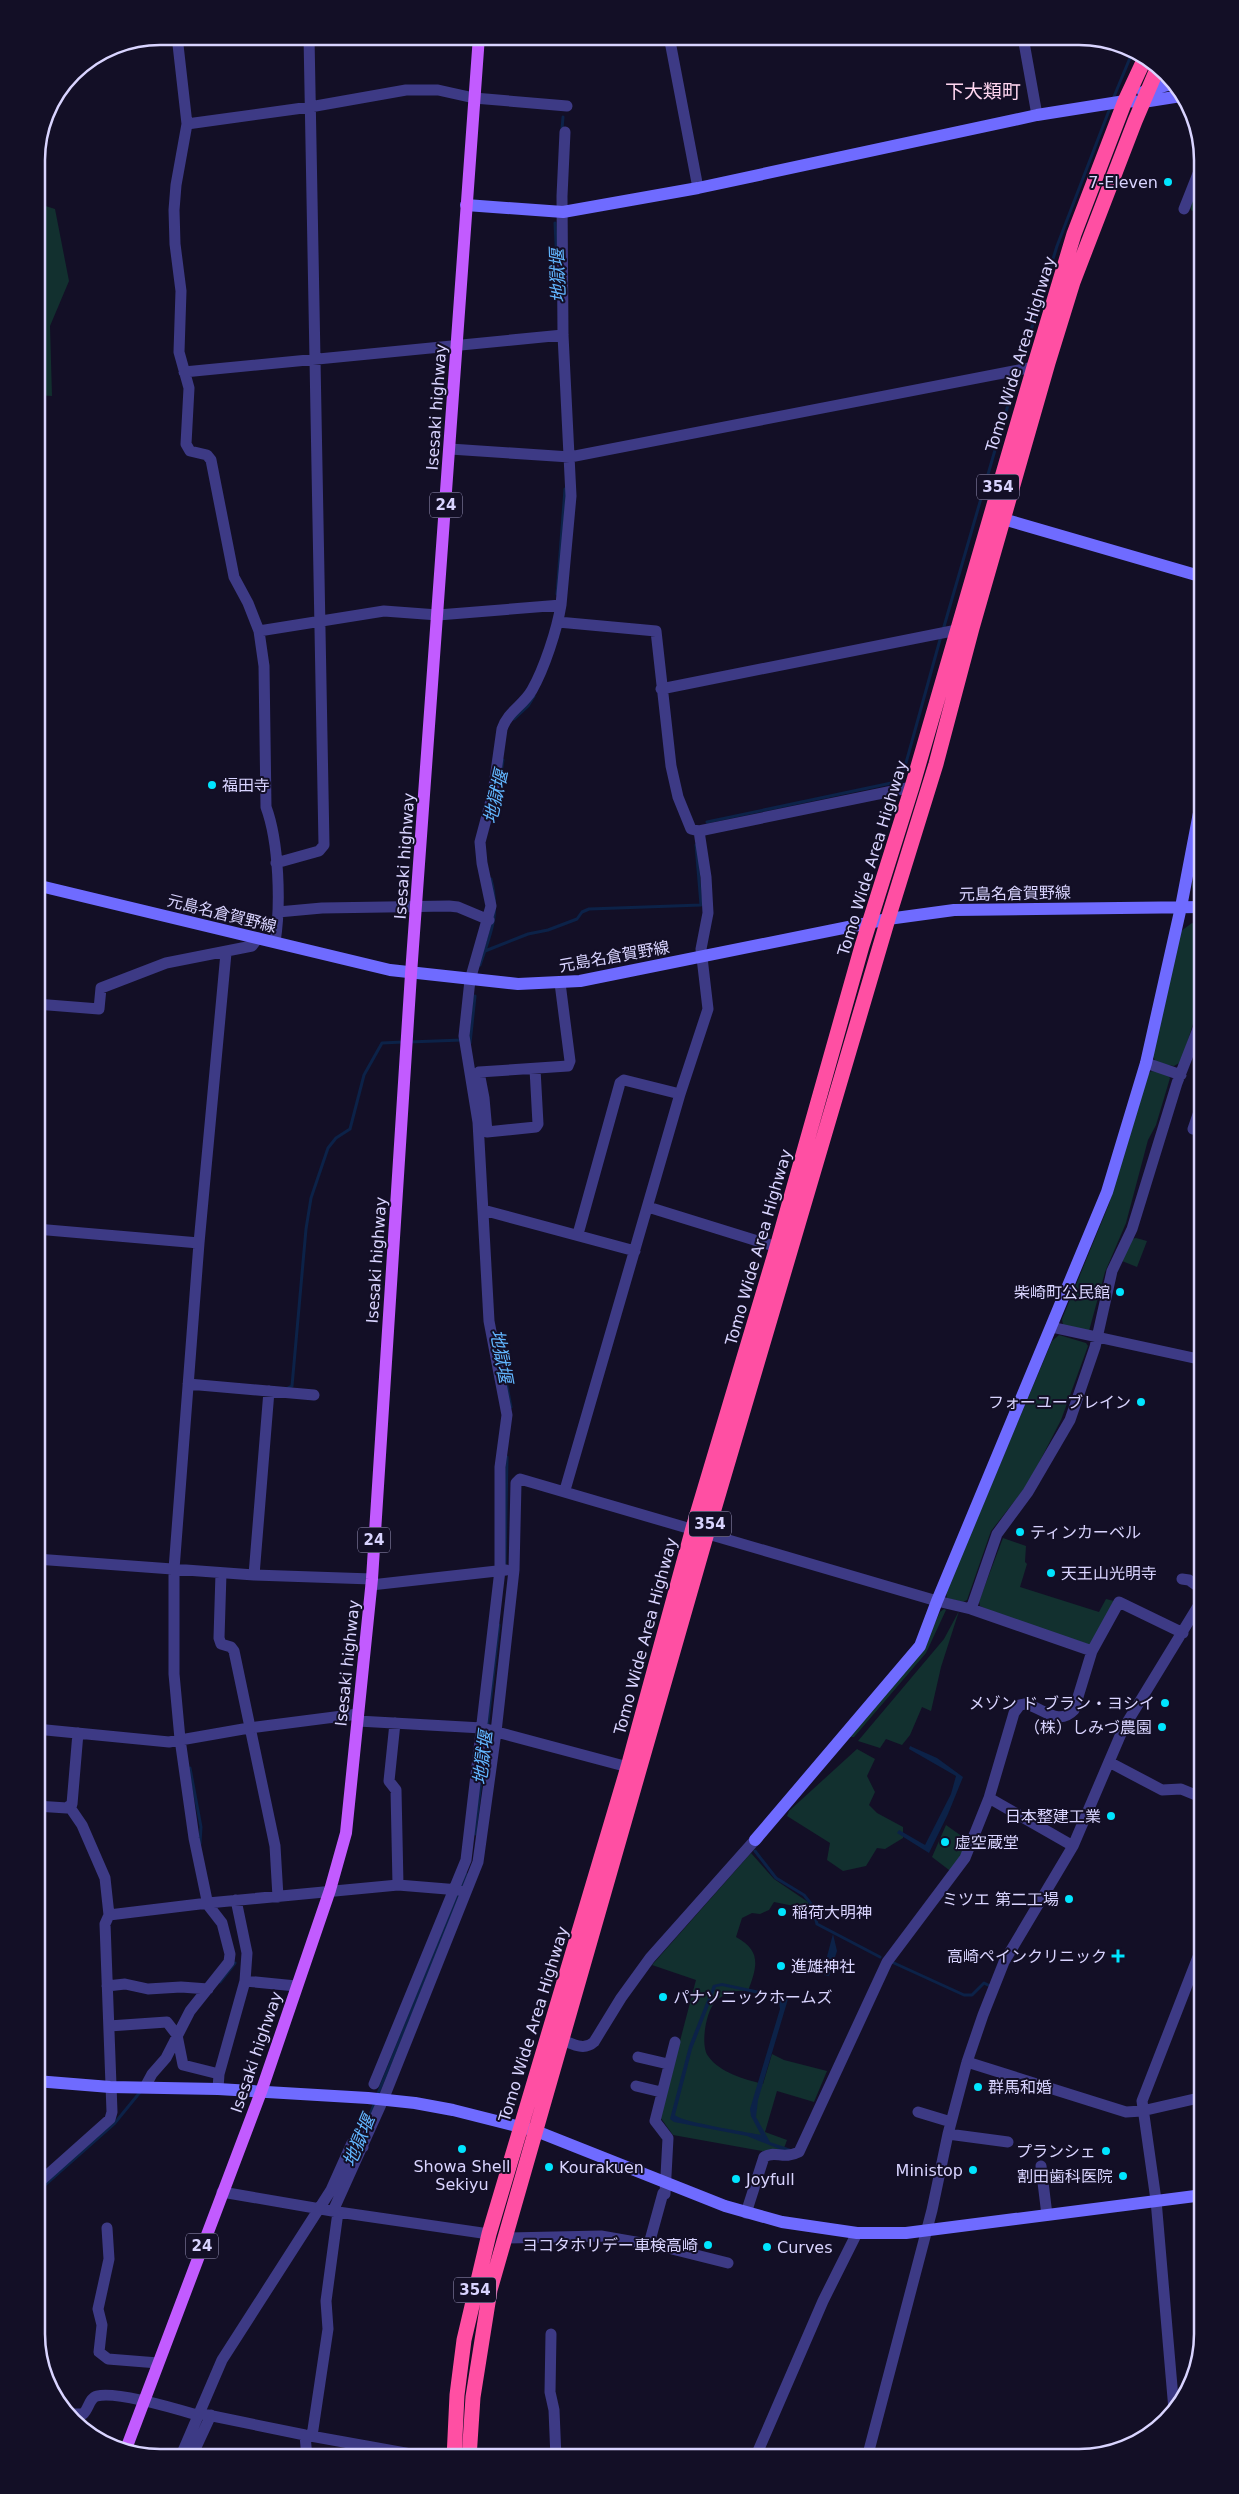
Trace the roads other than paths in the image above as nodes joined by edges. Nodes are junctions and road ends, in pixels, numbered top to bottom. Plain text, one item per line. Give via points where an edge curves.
1 (179, 45) edge
2 (309, 45) edge
3 (478, 45) edge
4 (671, 45) edge
5 (1025, 45) edge
6 (1142, 64) edge
7 (1155, 74) edge
8 (1167, 86) edge
9 (1146, 96) junction
10 (1174, 96) edge
11 (474, 98) junction
12 (1125, 101) junction
13 (567, 106) dead end
14 (310, 107) junction
15 (1037, 115) junction
16 (187, 124) junction
17 (565, 132) dead end
18 (1194, 184) edge
19 (698, 188) junction
20 (466, 205) junction
21 (1184, 209) dead end
22 (562, 212) junction
23 (563, 336) junction
24 (456, 346) junction
25 (315, 358) junction
26 (1034, 367) junction
27 (184, 372) junction
28 (450, 449) junction
29 (570, 457) junction
30 (1003, 519) junction
31 (1194, 573) edge
32 (561, 605) junction
33 (438, 615) junction
34 (320, 620) junction
35 (558, 622) junction
36 (956, 630) junction
37 (259, 631) junction
38 (661, 689) junction
39 (912, 787) junction
40 (698, 831) junction
41 (1194, 839) edge
42 (276, 863) junction
43 (45, 887) edge
44 (417, 907) junction
45 (1181, 907) junction
46 (1194, 907) edge
47 (278, 912) junction
48 (888, 918) junction
49 (489, 920) junction
50 (870, 923) junction
51 (258, 938) junction
52 (276, 942) junction
53 (226, 953) junction
54 (701, 956) junction
55 (411, 974) junction
56 (470, 980) junction
57 (560, 983) junction
58 (45, 1005) edge
59 (1194, 1041) edge
60 (1146, 1063) junction
61 (535, 1069) junction
62 (1182, 1075) junction
63 (477, 1086) junction
64 (680, 1094) junction
65 (648, 1207) junction
66 (483, 1210) junction
67 (45, 1230) edge
68 (578, 1234) junction
69 (199, 1243) junction
70 (777, 1247) junction
71 (634, 1251) junction
72 (1052, 1327) junction
73 (1095, 1338) junction
74 (1194, 1358) edge
75 (188, 1384) junction
76 (269, 1391) junction
77 (314, 1395) dead end
78 (565, 1490) junction
79 (700, 1530) junction
80 (45, 1560) edge
81 (174, 1570) junction
82 (500, 1570) junction
83 (514, 1570) junction
84 (221, 1573) junction
85 (254, 1576) junction
86 (1182, 1579) dead end
87 (371, 1582) junction
88 (1194, 1583) edge
89 (937, 1601) junction
90 (971, 1609) junction
91 (1194, 1614) edge
92 (1183, 1633) junction
93 (1092, 1651) junction
94 (358, 1718) junction
95 (395, 1723) junction
96 (250, 1728) junction
97 (482, 1728) junction
98 (45, 1730) edge
99 (496, 1732) junction
100 (78, 1733) junction
101 (180, 1739) junction
102 (1109, 1762) junction
103 (628, 1767) junction
104 (1194, 1794) edge
105 (989, 1798) junction
106 (69, 1806) junction
107 (45, 1807) edge
108 (755, 1840) joint
109 (1073, 1846) junction
110 (398, 1885) junction
111 (454, 1889) junction
112 (330, 1890) junction
113 (466, 1892) junction
114 (278, 1897) junction
115 (236, 1900) junction
116 (208, 1903) junction
117 (109, 1915) junction
118 (1194, 1967) edge
119 (245, 1981) junction
120 (107, 1986) junction
121 (296, 1986) junction
122 (208, 1989) junction
123 (109, 2026) junction
124 (178, 2036) junction
125 (562, 2040) junction
126 (675, 2042) dead end
127 (638, 2057) dead end
128 (967, 2062) junction
129 (668, 2064) junction
130 (219, 2074) junction
131 (45, 2082) edge
132 (374, 2084) dead end
133 (636, 2086) dead end
134 (110, 2087) junction
135 (145, 2087) junction
136 (218, 2090) junction
137 (261, 2092) junction
138 (661, 2092) junction
139 (1194, 2099) edge
140 (383, 2100) junction
141 (1142, 2111) junction
142 (918, 2112) dead end
143 (951, 2122) junction
144 (520, 2127) junction
145 (536, 2132) junction
146 (948, 2134) junction
147 (1008, 2142) dead end
148 (363, 2147) junction
149 (1041, 2166) dead end
150 (45, 2177) edge
151 (666, 2182) junction
152 (222, 2192) junction
153 (1194, 2196) edge
154 (1156, 2200) junction
155 (319, 2209) junction
156 (335, 2212) junction
157 (746, 2212) junction
158 (1047, 2215) junction
159 (107, 2228) dead end
160 (926, 2229) junction
161 (857, 2233) junction
162 (489, 2234) junction
163 (504, 2238) junction
164 (649, 2244) junction
165 (728, 2263) dead end
166 (551, 2334) dead end
167 (158, 2363) junction
168 (144, 2400) junction
169 (1173, 2400) edge
170 (78, 2414) edge
171 (198, 2414) junction
172 (210, 2415) junction
173 (308, 2436) junction
174 (128, 2444) edge
175 (184, 2449) edge
176 (195, 2449) edge
177 (307, 2449) edge
178 (382, 2449) edge
179 (454, 2449) edge
180 (470, 2449) edge
181 (556, 2449) edge
182 (759, 2449) edge
183 (869, 2449) edge

1 - 16 street
2 - 14 street
3 - 11 main road, Isesaki highway / 24
4 - 19 street
5 - 15 street
6 - 12 highway, Tomo Wide Area Highway / 354
7 - 9 highway, Tomo Wide Area Highway / 354
8 - 9 street
9 - 10 street
9 - 12 street
9 - 30 highway, Tomo Wide Area Highway / 354 via 1073,282
11 - 13 street
11 - 14 street via 438,90 406,90
11 - 20 main road, Isesaki highway / 24
12 - 15 street
12 - 26 highway, Tomo Wide Area Highway / 354 via 1074,234
14 - 16 street
14 - 25 street
15 - 19 street
16 - 27 street via 174,210 180,291 179,352
17 - 22 street
18 - 21 street
19 - 22 street
20 - 22 street
20 - 24 main road, Isesaki highway / 24
22 - 23 street
23 - 24 street
23 - 29 street
24 - 25 street
24 - 28 main road, Isesaki highway / 24
25 - 27 street
25 - 34 street
26 - 29 street
26 - 36 highway, Tomo Wide Area Highway / 354
27 - 37 street via 189,388 186,444 190,450 211,460 234,577
28 - 29 street
28 - 33 main road, Isesaki highway / 24
29 - 32 street via 571,496
30 - 31 street
30 - 48 highway, Tomo Wide Area Highway / 354 via 936,764
32 - 33 street
32 - 35 street
33 - 34 street via 384,611
33 - 44 main road, Isesaki highway / 24
34 - 37 street
34 - 42 street via 324,845 319,851
35 - 38 street via 656,631
35 - 49 street via 533,689 505,719 502,729 493,793 480,842 491,906
36 - 38 street
36 - 39 highway, Tomo Wide Area Highway / 354
37 - 42 street via 264,666 266,806 273,826
38 - 40 street via 678,796 691,829
39 - 40 street
39 - 50 highway, Tomo Wide Area Highway / 354
40 - 54 street via 708,913
41 - 45 street
42 - 47 street
43 - 51 street, 元島名倉賀野線
44 - 47 street
44 - 49 street via 458,907
44 - 55 main road, Isesaki highway / 24
45 - 46 street, 元島名倉賀野線
45 - 48 street, 元島名倉賀野線 via 954,910
45 - 60 street
47 - 52 street
48 - 50 street, 元島名倉賀野線
48 - 79 highway, Tomo Wide Area Highway / 354
49 - 56 street
50 - 54 street, 元島名倉賀野線
50 - 70 highway, Tomo Wide Area Highway / 354
51 - 52 street, 元島名倉賀野線
51 - 53 street via 252,946
52 - 55 street, 元島名倉賀野線
53 - 58 street via 166,963 101,988 99,1008
53 - 69 street
54 - 57 street, 元島名倉賀野線
54 - 64 street via 708,1009
55 - 56 street, 元島名倉賀野線
55 - 87 main road, Isesaki highway / 24
56 - 57 street, 元島名倉賀野線
56 - 63 street via 464,1036
57 - 61 street via 570,1062 568,1066
59 - 62 street
60 - 62 street
60 - 72 street via 1107,1192
61 - 63 street via 479,1072
61 - 63 street via 536,1127 487,1132
62 - 73 street via 1132,1229 1112,1271
63 - 66 street
64 - 65 street
64 - 68 street via 624,1080 620,1083
65 - 70 street
65 - 71 street
66 - 68 street
66 - 82 street via 489,1321 507,1414 500,1467
67 - 69 street
68 - 71 street
69 - 75 street
70 - 79 highway, Tomo Wide Area Highway / 354
71 - 78 street
72 - 73 street
72 - 89 street
73 - 74 street
73 - 90 street via 1095,1347 1070,1420 1028,1492 997,1534
75 - 76 street
75 - 81 street
76 - 77 street
76 - 85 street
78 - 79 street
78 - 83 street via 520,1479 516,1483
79 - 89 street
79 - 103 highway, Tomo Wide Area Highway / 354
79 - 125 highway, Tomo Wide Area Highway / 354
80 - 81 street
81 - 84 street
81 - 101 street via 174,1674
82 - 83 street
82 - 87 street
82 - 97 street
83 - 99 street
84 - 85 street
84 - 96 street via 221,1644 234,1651
85 - 87 street
86 - 88 street
87 - 94 main road, Isesaki highway / 24
89 - 90 street
89 - 108 street via 920,1646
90 - 93 street
91 - 92 street
92 - 93 street via 1119,1602
92 - 102 street via 1123,1729
93 - 105 street via 1074,1710 1069,1715 1056,1717 1025,1704 1017,1708
94 - 95 street
94 - 96 street
94 - 112 main road, Isesaki highway / 24 via 346,1833
95 - 97 street
95 - 110 street via 389,1781 396,1790
96 - 101 street
96 - 114 street via 275,1846
97 - 99 street
97 - 111 street via 467,1851
98 - 100 street
99 - 103 street
99 - 113 street via 480,1852
100 - 101 street via 168,1742
100 - 106 street via 72,1804
101 - 116 street via 194,1838
102 - 104 street via 1162,1790 1182,1789
102 - 109 street
103 - 144 highway, Tomo Wide Area Highway / 354
105 - 109 street
105 - 157 street via 965,1858 887,1962 799,2152 789,2157 768,2154 764,2157
106 - 107 street
106 - 117 street via 82,1825 105,1878
108 - 125 street via 650,1958 594,2042 582,2047
109 - 128 street via 1004,1962
110 - 111 street
110 - 112 street
111 - 113 street
111 - 132 street
112 - 114 street
112 - 121 main road, Isesaki highway / 24
113 - 140 street
114 - 115 street
115 - 116 street
115 - 119 street via 247,1953
116 - 117 street
116 - 122 street via 222,1923 230,1962
117 - 120 street via 105,1924
118 - 141 street via 1142,2100
119 - 121 street
119 - 130 street
120 - 122 street via 124,1984 148,1989 181,1986
120 - 123 street
121 - 137 main road, Isesaki highway / 24
122 - 124 street via 190,2011
123 - 124 street via 167,2022
123 - 134 street
124 - 130 street via 183,2065
124 - 135 street
125 - 145 highway, Tomo Wide Area Highway / 354
126 - 129 street
127 - 129 street
128 - 141 street via 1126,2112
128 - 143 street
129 - 138 street
130 - 136 street
131 - 134 street
133 - 138 street
134 - 135 street
134 - 150 street via 110,2119
135 - 136 street
136 - 137 street
137 - 140 street
137 - 152 main road, Isesaki highway / 24
138 - 151 street via 654,2121 668,2138
139 - 141 street
140 - 144 street via 453,2110
140 - 148 street
141 - 154 street
142 - 143 street
143 - 146 street
144 - 145 street
144 - 162 highway, Tomo Wide Area Highway / 354
145 - 151 street
145 - 163 highway, Tomo Wide Area Highway / 354
146 - 147 street
146 - 160 street
148 - 155 street via 352,2143
148 - 156 street
149 - 158 street
151 - 157 street
151 - 164 street via 666,2194 663,2193
152 - 155 street
152 - 167 main road, Isesaki highway / 24
153 - 154 street
154 - 158 street
154 - 169 street
155 - 156 street
155 - 171 street via 222,2360
156 - 162 street
156 - 173 street via 326,2301 328,2329
157 - 161 street via 790,2224
158 - 160 street
159 - 167 street via 109,2259 98,2309 102,2325 99,2352 108,2359
160 - 161 street via 906,2233
160 - 183 street
161 - 182 street via 823,2301
162 - 179 highway, Tomo Wide Area Highway / 354 via 464,2340
163 - 164 street via 601,2236
163 - 180 highway, Tomo Wide Area Highway / 354 via 480,2344
164 - 165 street
166 - 181 street via 550,2392
167 - 168 main road, Isesaki highway / 24
168 - 170 street via 96,2396 83,2414
168 - 171 street
168 - 174 main road, Isesaki highway / 24
171 - 172 street
171 - 175 street
172 - 173 street
172 - 176 street
173 - 177 street
173 - 178 street

